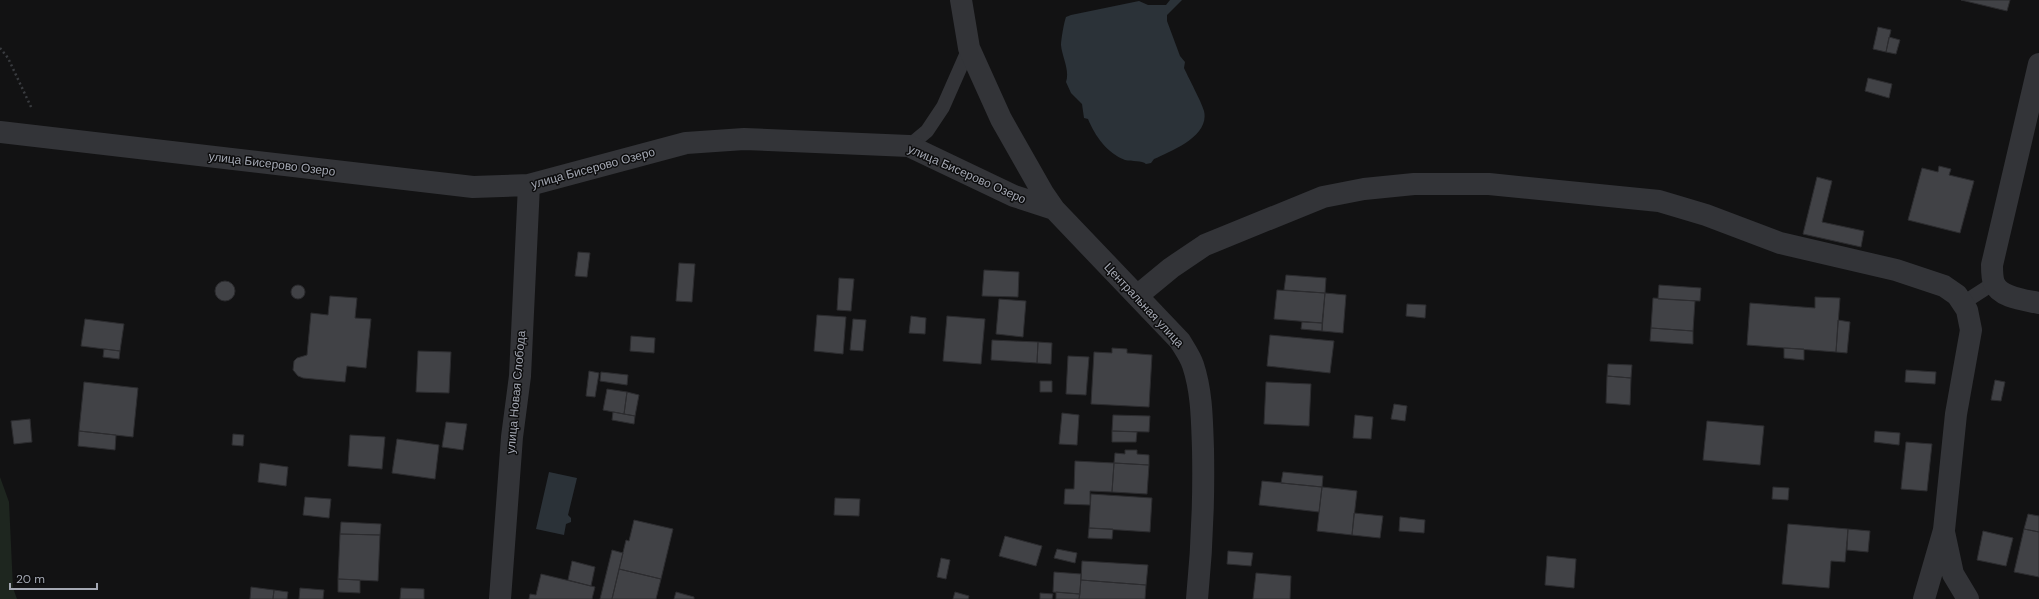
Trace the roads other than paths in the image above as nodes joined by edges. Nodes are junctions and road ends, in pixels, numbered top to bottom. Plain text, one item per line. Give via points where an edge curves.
1 (961, 0) edge
2 (969, 48) junction
3 (2039, 64) edge
4 (0, 132) edge
5 (910, 146) junction
6 (529, 185) junction
7 (1054, 209) junction
8 (1994, 283) junction
9 (1137, 296) junction
10 (2039, 302) edge
11 (1963, 304) junction
12 (1944, 530) junction
13 (500, 599) edge
14 (1197, 599) edge
15 (1924, 599) edge
16 (1968, 599) edge

1 - 2 street, Центральная улица
2 - 5 lane via 943,107 927,131
2 - 7 street, Центральная улица via 1001,118 1042,193
3 - 8 street via 1992,264
4 - 6 street, улица Бисерово Озеро via 474,187
5 - 6 street, улица Бисерово Озеро via 744,139 686,143
5 - 7 street, улица Бисерово Озеро via 1014,196
6 - 13 street, улица Новая Слобода via 520,376 512,437
7 - 9 street, Центральная улица
8 - 10 street via 2000,291 2012,297
8 - 11 lane
9 - 11 street via 1170,268 1205,245 1323,197 1364,189 1414,184 1489,184 1659,201 1706,215 1780,243 1896,270 1944,286 1957,295
9 - 14 street, Центральная улица via 1180,341 1192,363 1198,384 1202,416 1203,509
11 - 12 street via 1967,310 1971,330 1956,414
12 - 15 street
12 - 16 street via 1953,574

